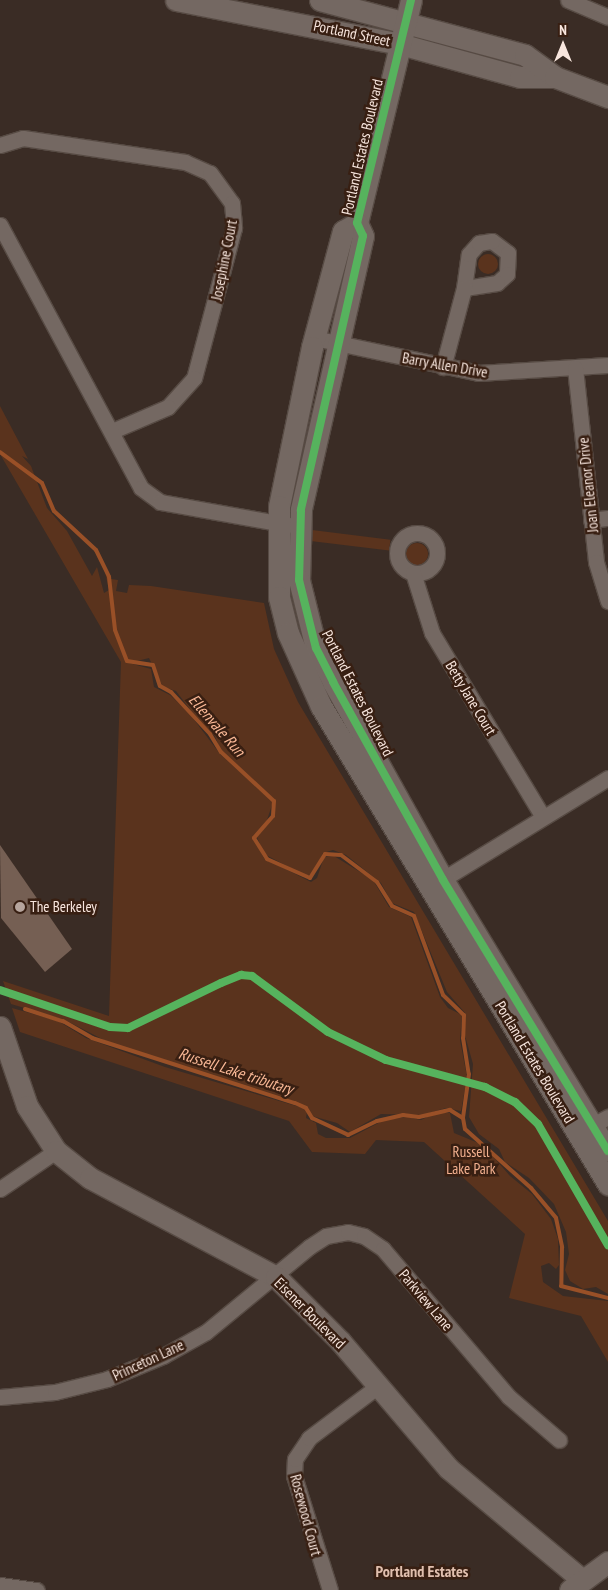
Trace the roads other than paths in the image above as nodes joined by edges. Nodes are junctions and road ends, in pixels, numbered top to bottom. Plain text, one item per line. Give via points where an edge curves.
1 (176, 0) edge
2 (320, 0) edge
3 (411, 0) edge
4 (568, 0) edge
5 (608, 17) edge
6 (405, 21) junction
7 (400, 44) junction
8 (555, 77) junction
9 (608, 97) edge
10 (0, 145) edge
11 (357, 223) junction
12 (0, 225) edge
13 (464, 288) dead end
14 (314, 338) junction
15 (336, 342) junction
16 (608, 365) edge
17 (443, 367) junction
18 (575, 368) junction
19 (112, 431) junction
20 (608, 518) edge
21 (591, 520) junction
22 (287, 525) junction
23 (413, 573) dead end
24 (608, 601) edge
25 (608, 778) edge
26 (543, 817) junction
27 (436, 883) junction
28 (0, 1027) edge
29 (593, 1125) edge
30 (56, 1150) junction
31 (608, 1151) edge
32 (608, 1184) edge
33 (0, 1189) edge
34 (276, 1277) junction
35 (378, 1386) junction
36 (0, 1397) edge
37 (559, 1440) dead end
38 (608, 1562) edge
39 (0, 1585) edge
40 (576, 1585) edge
41 (37, 1590) edge
42 (330, 1590) edge

1 - 7 street, Portland Street
2 - 6 street, Portland Street
3 - 6 street, Portland Estates Boulevard
4 - 5 street
6 - 7 street, Portland Estates Boulevard
6 - 8 street, Portland Street via 525,55
7 - 8 street, Portland Street via 520,77
7 - 11 street, Portland Estates Boulevard
8 - 9 street, Portland Street
10 - 19 street, Josephine Court via 23,138 185,162 210,173 232,204 232,235 194,378 168,407
11 - 14 street, Portland Estates Boulevard via 343,230
11 - 15 street, Portland Estates Boulevard via 363,236
12 - 19 street
13 - 17 street
14 - 15 street, Barry Allen Drive
14 - 22 street, Portland Estates Boulevard
15 - 17 street, Barry Allen Drive
15 - 22 street, Portland Estates Boulevard
16 - 18 street, Barry Allen Drive
17 - 18 street, Barry Allen Drive via 506,374
18 - 21 street, Joan Eleanor Drive
19 - 22 street via 137,483 160,502
20 - 21 street
21 - 24 street, Joan Eleanor Drive via 596,562
22 - 27 street, Portland Estates Boulevard via 279,597 301,667
23 - 26 street, Betty Jane Court via 432,632
25 - 26 street
26 - 27 street
27 - 29 street, Portland Estates Boulevard
28 - 30 street, Eisener Boulevard via 27,1106
29 - 31 street, Portland Estates Boulevard
29 - 32 street, Portland Estates Boulevard
30 - 33 street
30 - 34 street, Eisener Boulevard via 90,1178
34 - 35 street, Eisener Boulevard via 311,1310
34 - 36 street, Princeton Lane via 206,1332 163,1356 107,1379 55,1392
34 - 37 street, Parkview Lane via 326,1236 348,1232 364,1236 383,1248 509,1397
35 - 40 street, Eisener Boulevard via 448,1468
35 - 42 street, Rosewood Court via 309,1438 295,1459 294,1476
38 - 40 street
39 - 41 street

